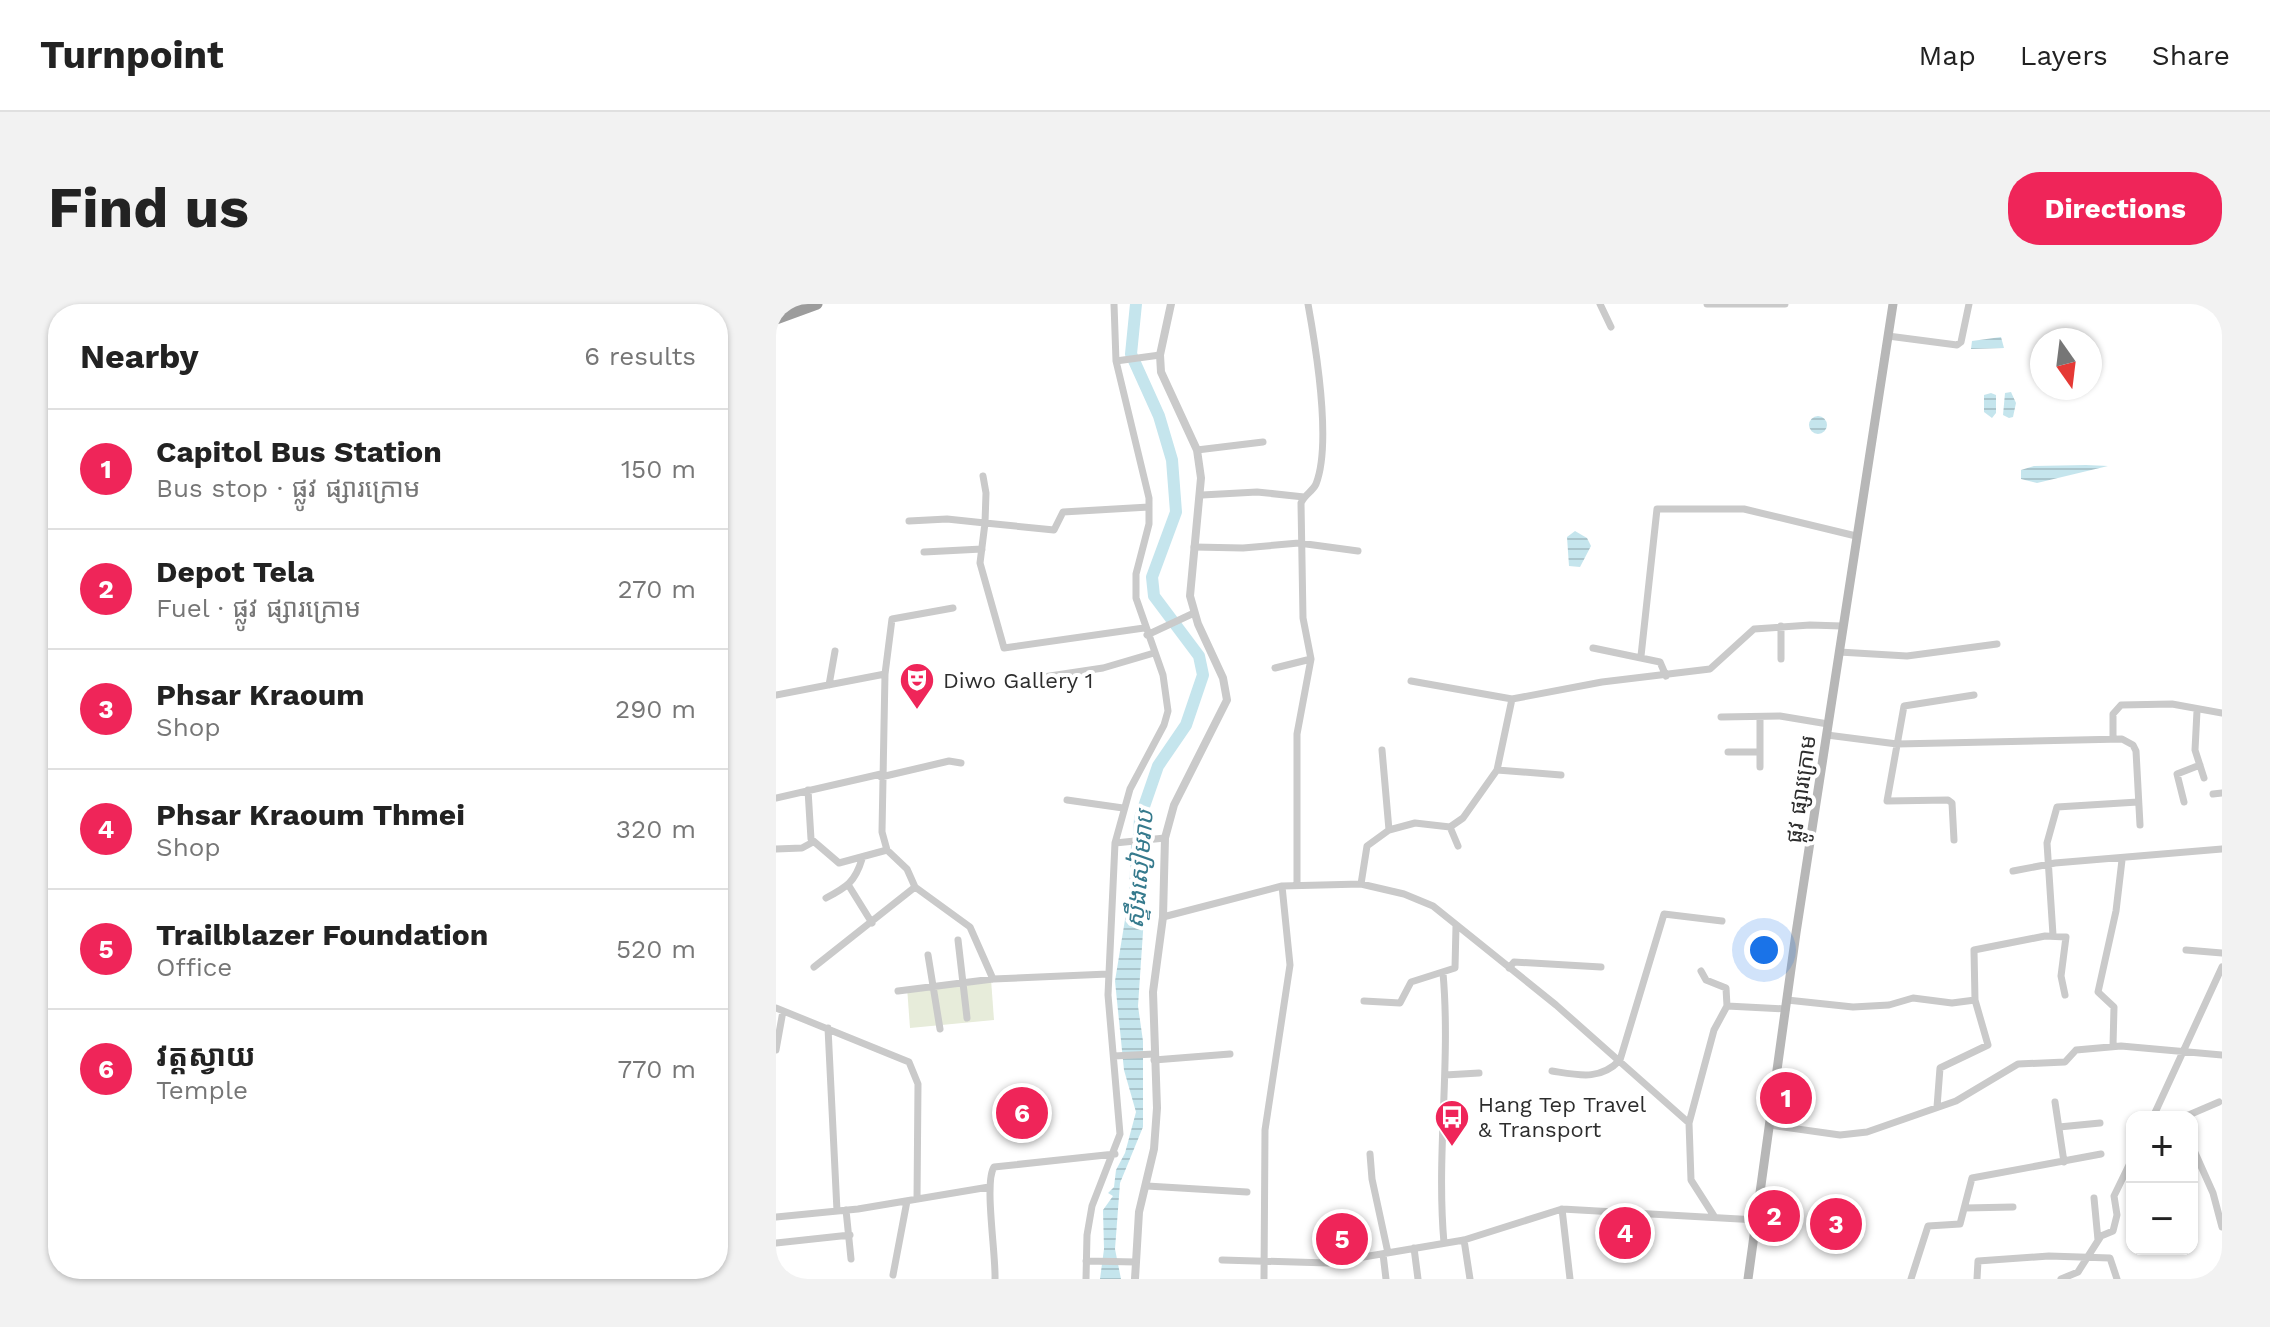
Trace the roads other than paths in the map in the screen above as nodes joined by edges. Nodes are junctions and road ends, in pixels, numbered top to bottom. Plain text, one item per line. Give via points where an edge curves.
1 (817, 304) edge
2 (1114, 304) edge
3 (1171, 304) edge
4 (1308, 304) edge
5 (1600, 304) edge
6 (1707, 304) edge
7 (1785, 304) edge
8 (1889, 304) edge
9 (1969, 304) edge
10 (776, 319) edge
11 (1611, 327) dead end
12 (1888, 336) junction
13 (1160, 355) junction
14 (1118, 361) junction
15 (1263, 442) dead end
16 (1197, 450) junction
17 (983, 476) dead end
18 (1202, 495) junction
19 (1304, 497) junction
20 (1149, 507) junction
21 (909, 521) dead end
22 (985, 523) junction
23 (1856, 536) junction
24 (1303, 543) junction
25 (1194, 547) junction
26 (982, 549) junction
27 (1358, 551) dead end
28 (924, 552) dead end
29 (953, 608) dead end
30 (1194, 613) junction
31 (1781, 626) junction
32 (1842, 626) junction
33 (1146, 631) junction
34 (1997, 644) dead end
35 (1593, 648) dead end
36 (835, 651) dead end
37 (1839, 652) junction
38 (1154, 653) junction
39 (1641, 656) junction
40 (1311, 659) junction
41 (1781, 659) dead end
42 (1275, 668) dead end
43 (885, 674) junction
44 (1666, 676) junction
45 (1016, 681) dead end
46 (1411, 681) dead end
47 (829, 685) junction
48 (776, 695) edge
49 (1974, 695) dead end
50 (1512, 699) junction
51 (2197, 711) junction
52 (2222, 713) edge
53 (1721, 717) dead end
54 (1760, 717) junction
55 (1828, 730) junction
56 (2113, 737) junction
57 (1897, 744) junction
58 (1382, 750) dead end
59 (1728, 752) dead end
60 (1760, 752) junction
61 (961, 763) dead end
62 (2200, 765) junction
63 (1760, 767) dead end
64 (1497, 770) junction
65 (1561, 775) dead end
66 (881, 776) junction
67 (2204, 778) dead end
68 (808, 790) junction
69 (776, 798) edge
70 (1067, 800) dead end
71 (2138, 802) junction
72 (2184, 802) dead end
73 (1123, 808) junction
74 (2140, 825) dead end
75 (1450, 827) junction
76 (1389, 830) junction
77 (1161, 839) junction
78 (1954, 840) dead end
79 (813, 842) junction
80 (1118, 843) junction
81 (1458, 846) dead end
82 (776, 849) edge
83 (2222, 849) edge
84 (887, 850) junction
85 (862, 859) junction
86 (2122, 860) junction
87 (2049, 867) junction
88 (2013, 871) dead end
89 (1361, 884) junction
90 (1297, 885) junction
91 (849, 886) junction
92 (1282, 886) junction
93 (915, 887) junction
94 (826, 898) dead end
95 (1163, 917) junction
96 (1722, 921) dead end
97 (872, 923) junction
98 (1456, 926) junction
99 (2053, 935) junction
100 (958, 940) dead end
101 (2186, 950) dead end
102 (2222, 953) edge
103 (928, 955) dead end
104 (814, 967) dead end
105 (1601, 967) dead end
106 (2222, 967) edge
107 (1509, 968) junction
108 (1701, 971) dead end
109 (1443, 973) junction
110 (1108, 974) junction
111 (993, 979) junction
112 (963, 982) junction
113 (934, 987) junction
114 (898, 991) dead end
115 (2065, 995) dead end
116 (1975, 1000) junction
117 (1364, 1001) dead end
118 (1786, 1005) junction
119 (1727, 1006) junction
120 (779, 1010) edge
121 (967, 1018) dead end
122 (828, 1028) junction
123 (940, 1029) dead end
124 (2113, 1046) junction
125 (776, 1050) edge
126 (2182, 1053) junction
127 (1230, 1054) dead end
128 (2222, 1055) edge
129 (1116, 1056) junction
130 (1151, 1056) junction
131 (1620, 1060) junction
132 (1552, 1071) dead end
133 (1479, 1073) dead end
134 (1445, 1075) junction
135 (2055, 1102) dead end
136 (2219, 1102) dead end
137 (1937, 1107) junction
138 (2156, 1111) edge
139 (2198, 1111) edge
140 (1689, 1123) junction
141 (2100, 1123) dead end
142 (1769, 1125) junction
143 (2059, 1127) junction
144 (1115, 1154) junction
145 (1370, 1154) dead end
146 (2101, 1154) dead end
147 (2198, 1159) edge
148 (2064, 1162) junction
149 (2126, 1171) edge
150 (1147, 1186) junction
151 (989, 1187) junction
152 (1247, 1192) dead end
153 (2094, 1198) dead end
154 (917, 1199) junction
155 (907, 1201) junction
156 (2013, 1207) dead end
157 (1965, 1208) junction
158 (1562, 1209) junction
159 (841, 1211) junction
160 (1714, 1216) junction
161 (776, 1217) edge
162 (1757, 1220) junction
163 (2222, 1227) edge
164 (850, 1235) junction
165 (1464, 1240) junction
166 (2098, 1240) junction
167 (776, 1243) edge
168 (1444, 1243) junction
169 (1414, 1248) junction
170 (1385, 1254) junction
171 (2090, 1256) junction
172 (851, 1259) dead end
173 (1222, 1260) dead end
174 (1090, 1261) junction
175 (1136, 1262) junction
176 (1264, 1263) junction
177 (776, 1265) edge
178 (893, 1275) dead end
179 (779, 1279) edge
180 (995, 1279) edge
181 (1086, 1279) edge
182 (1135, 1279) edge
183 (1264, 1279) edge
184 (1386, 1279) edge
185 (1418, 1279) edge
186 (1470, 1279) edge
187 (1570, 1279) edge
188 (1748, 1279) edge
189 (1911, 1279) edge
190 (1977, 1279) edge
191 (2061, 1279) edge
192 (2117, 1279) edge

1 - 10 highway
2 - 14 street
3 - 13 street
4 - 19 street via 1321,450 1316,486
5 - 11 street
6 - 7 street
8 - 12 main road, ផ្លូវ ផ្សារក្រោម
9 - 12 street via 1957,345
12 - 23 main road, ផ្លូវ ផ្សារក្រោម
13 - 14 street
13 - 16 street via 1164,384
14 - 20 street
15 - 16 street
16 - 18 street
17 - 22 street
18 - 19 street via 1257,492
18 - 25 street
19 - 24 street
20 - 22 street via 1063,512 1056,529 1048,531
20 - 33 street via 1136,574 1136,598
21 - 22 street
22 - 26 street
23 - 32 main road, ផ្លូវ ផ្សារក្រោម
23 - 39 street via 1744,509 1657,509
24 - 25 street
24 - 27 street
24 - 40 street via 1303,618
25 - 30 street via 1189,587
26 - 28 street
26 - 33 street via 982,571 1004,648
29 - 43 street via 892,619
30 - 33 street
30 - 77 street via 1223,678 1227,700
31 - 32 street
31 - 41 street
31 - 44 street via 1752,630 1710,669
32 - 37 main road, ផ្លូវ ផ្សារក្រោម
33 - 38 street
34 - 37 street via 1907,656
35 - 39 street
36 - 47 street
37 - 55 main road, ផ្លូវ ផ្សារក្រោម
38 - 45 street via 1103,668
38 - 73 street via 1168,711
39 - 44 street via 1660,662
40 - 42 street
40 - 90 street via 1298,723
43 - 47 street
43 - 66 street
44 - 50 street
46 - 50 street
47 - 48 street
49 - 57 street via 1907,704
50 - 64 street
51 - 52 street
51 - 56 street via 2172,704 2118,706
51 - 62 street via 2194,731
53 - 54 street
54 - 55 street via 1780,716
54 - 60 street
55 - 57 street
55 - 118 main road, ផ្លូវ ផ្សារក្រោម
56 - 57 street
56 - 71 street via 2134,748
57 - 78 street via 1888,803 1948,800
58 - 76 street
59 - 60 street
60 - 63 street
61 - 66 street
62 - 67 street
62 - 72 street via 2177,774
64 - 65 street
64 - 75 street via 1463,818
66 - 68 street
66 - 84 street
68 - 69 street
68 - 79 street
70 - 73 street
71 - 74 street
71 - 87 street via 2057,807 2048,832
73 - 80 street
75 - 76 street via 1415,823
75 - 81 street
76 - 89 street via 1367,846
77 - 80 street
77 - 95 street
79 - 82 street
79 - 85 street via 839,863
80 - 110 street
83 - 86 street
84 - 85 street
84 - 93 street via 907,869
85 - 91 street
86 - 87 street
86 - 124 street via 2098,992 2114,1007
87 - 88 street
87 - 99 street
89 - 90 street
89 - 98 street via 1433,906
90 - 92 street
91 - 94 street
91 - 97 street
92 - 95 street
92 - 176 street via 1290,965 1265,1130
93 - 97 street
93 - 111 street via 965,921
95 - 130 street
96 - 131 street via 1663,915
97 - 104 street
98 - 107 street
98 - 109 street via 1455,968
99 - 115 street via 2068,940 2061,976
99 - 116 street via 1974,950
100 - 112 street
101 - 102 street
103 - 113 street
105 - 107 street via 1514,962
106 - 126 street
107 - 131 street
108 - 119 street via 1706,980 1726,988
109 - 117 street via 1411,982 1400,1003
109 - 134 street
110 - 111 street
110 - 129 street
111 - 112 street
112 - 113 street
112 - 121 street
113 - 114 street
113 - 123 street
116 - 118 street
116 - 137 street via 1988,1045 1941,1066
118 - 119 street
118 - 142 main road, ផ្លូវ ផ្សារក្រោម
119 - 140 street via 1714,1030
120 - 122 street
120 - 125 street
122 - 154 street via 909,1062 918,1084
122 - 159 street
124 - 126 street
124 - 137 street via 2076,1050 2065,1062 2018,1064
126 - 128 street
126 - 138 street
127 - 130 street
129 - 130 street
129 - 144 street via 1121,1115
130 - 150 street via 1157,1108
131 - 132 street via 1591,1077
131 - 140 street
133 - 134 street
134 - 168 street via 1440,1205
135 - 143 street
136 - 139 street
137 - 142 street via 1854,1134
140 - 160 street via 1691,1180
141 - 143 street
142 - 162 main road, ផ្លូវ ផ្សារក្រោម
143 - 148 street
144 - 151 street via 1000,1165 990,1174
144 - 174 street via 1092,1206
145 - 170 street
146 - 148 street
147 - 163 street
148 - 157 street via 1974,1177
149 - 166 street via 2114,1196 2115,1228
150 - 152 street
150 - 175 street via 1139,1212
151 - 154 street
151 - 180 street
153 - 166 street
154 - 155 street
155 - 159 street
155 - 178 street
156 - 157 street
157 - 189 street via 1959,1226 1927,1227
158 - 160 street
158 - 165 street
158 - 187 street
159 - 161 street
159 - 164 street
160 - 162 street
162 - 188 main road, ផ្លូវ ផ្សារក្រោម
164 - 167 street
164 - 172 street
165 - 168 street
165 - 186 street
166 - 171 street
168 - 169 street
169 - 170 street
169 - 185 street
170 - 176 street via 1328,1263
170 - 184 street
171 - 190 street via 1978,1261
171 - 191 street via 2078,1272
171 - 192 street via 2110,1258
173 - 176 street
174 - 175 street
174 - 181 street
175 - 182 street
176 - 183 street
177 - 179 street

